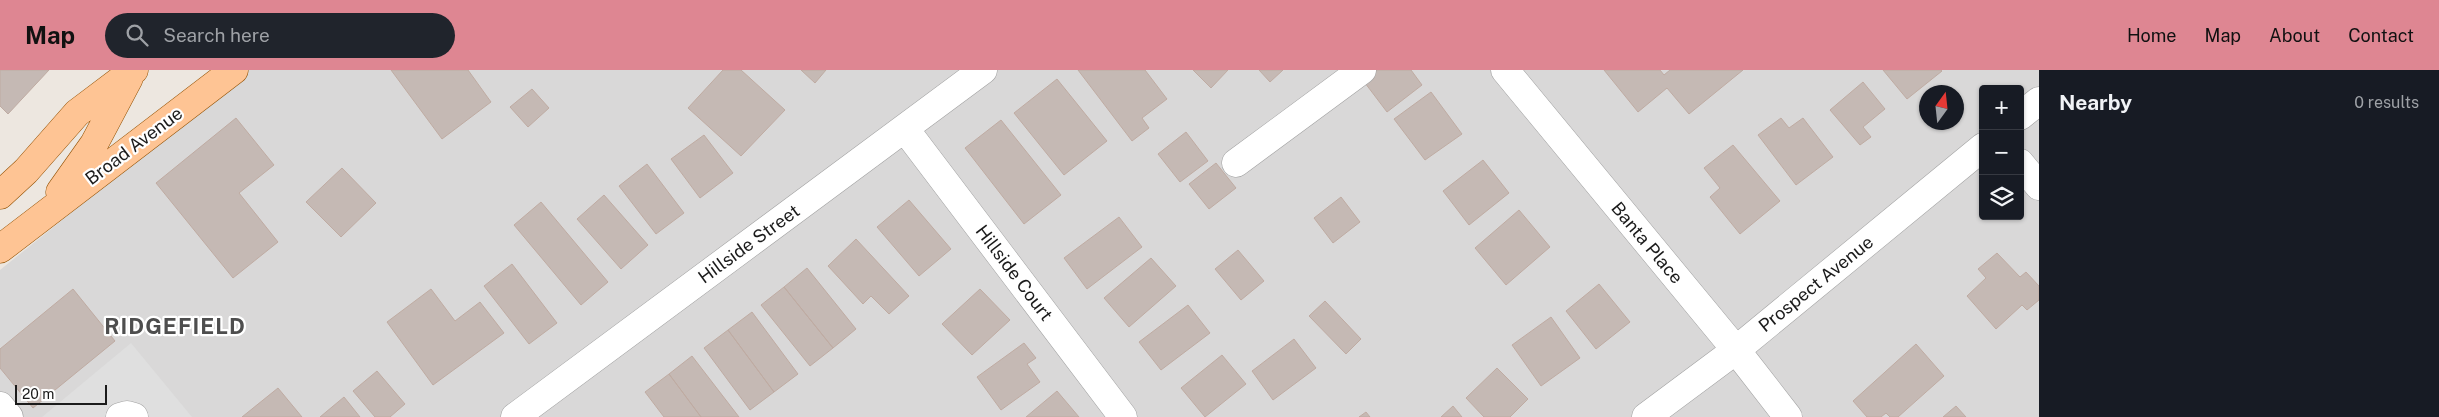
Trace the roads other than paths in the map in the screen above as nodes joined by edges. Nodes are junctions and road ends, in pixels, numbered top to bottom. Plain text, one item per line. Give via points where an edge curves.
1 (133, 70) edge
2 (234, 70) edge
3 (983, 70) edge
4 (1362, 70) edge
5 (1505, 70) edge
6 (2039, 101) edge
7 (2024, 113) edge
8 (905, 129) junction
9 (1979, 150) edge
10 (1236, 163) dead end
11 (2024, 168) edge
12 (2039, 186) edge
13 (0, 195) edge
14 (34, 222) junction
15 (0, 249) edge
16 (1736, 350) junction
17 (0, 406) edge
18 (9, 417) edge
19 (120, 417) edge
20 (134, 417) edge
21 (515, 417) edge
22 (1123, 417) edge
23 (1646, 417) edge
24 (1788, 417) edge

1 - 13 main road via 77,113 26,171
1 - 14 main road via 94,144
2 - 14 main road, Broad Avenue
3 - 8 street, Hillside Street
4 - 10 street
5 - 16 street, Banta Place
6 - 7 street
8 - 21 street, Hillside Street
8 - 22 street, Hillside Court
9 - 16 street, Prospect Avenue
11 - 12 street
14 - 15 main road
16 - 23 street, Prospect Avenue
16 - 24 street, Banta Place
17 - 18 street
19 - 20 street via 127,414

